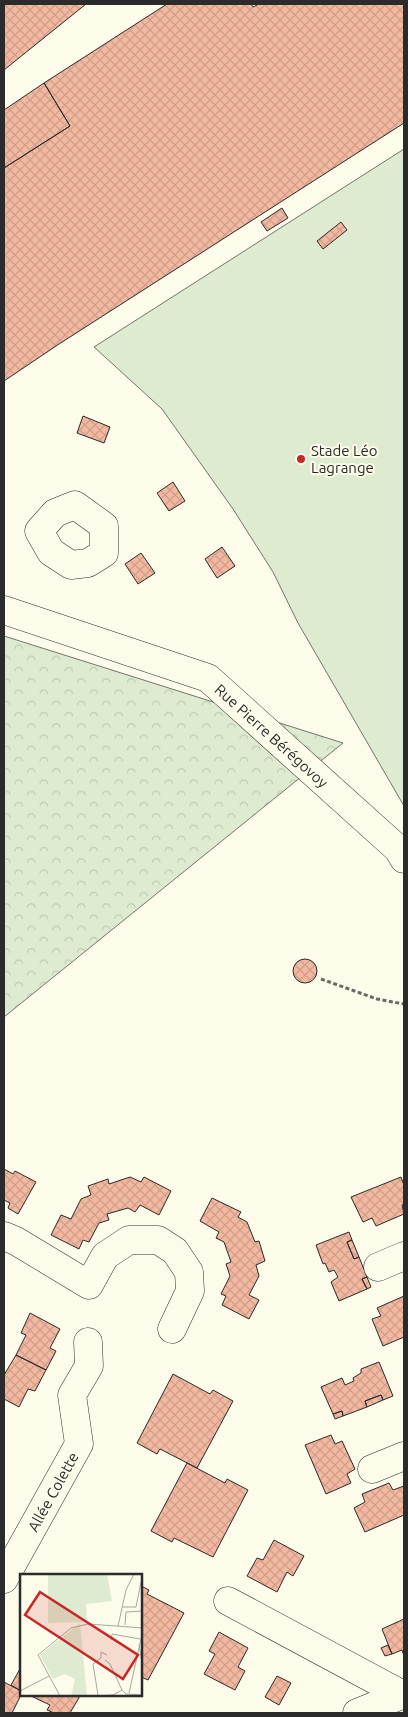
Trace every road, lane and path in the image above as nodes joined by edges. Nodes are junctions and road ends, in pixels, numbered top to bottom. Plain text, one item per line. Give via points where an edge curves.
1 (4, 610) edge
2 (404, 859) edge
3 (321, 979) dead end
4 (404, 1004) edge
5 (4, 1236) edge
6 (404, 1256) edge
7 (378, 1267) dead end
8 (172, 1329) dead end
9 (88, 1342) dead end
10 (404, 1456) edge
11 (372, 1469) dead end
12 (4, 1579) edge
13 (228, 1601) dead end
14 (404, 1694) edge
15 (357, 1713) edge

1 - 2 street, Rue Pierre Bérégovoy via 208,678 398,849
3 - 4 path via 377,999
5 - 8 street via 89,1285 105,1256 129,1240 158,1240 175,1251 189,1272 190,1291
6 - 7 street
9 - 12 street, Allée Colette via 88,1366 72,1395 79,1444
10 - 11 street
13 - 14 street
14 - 15 street

